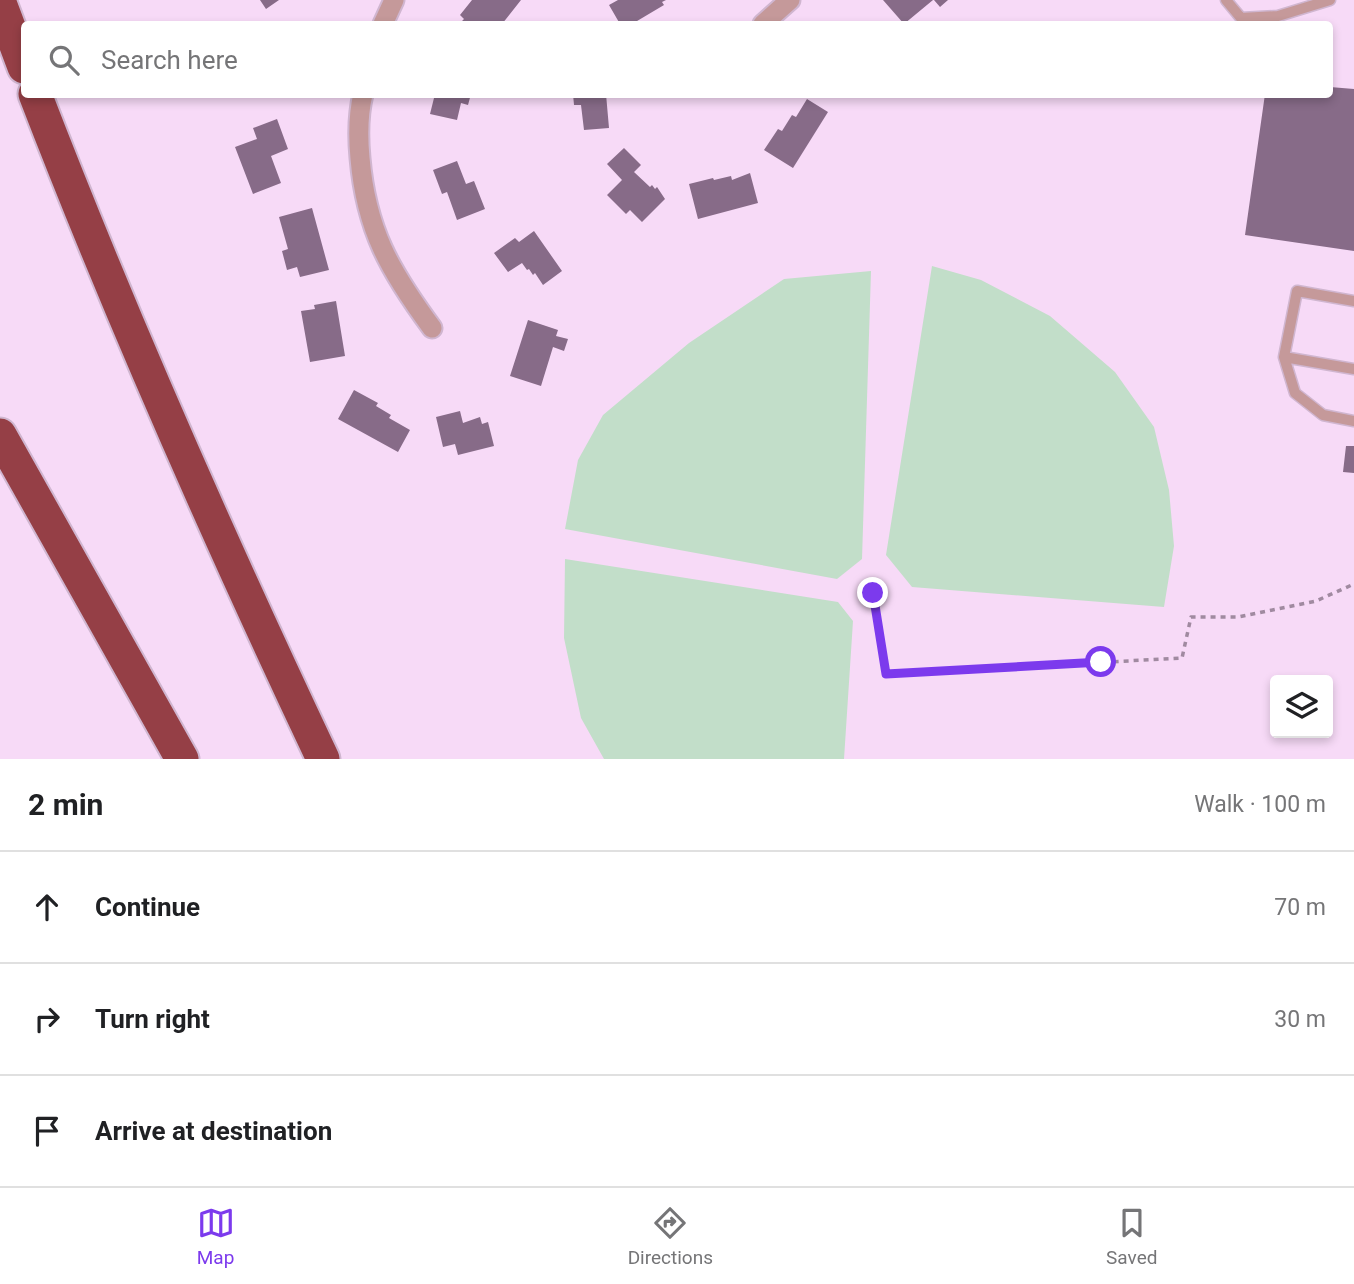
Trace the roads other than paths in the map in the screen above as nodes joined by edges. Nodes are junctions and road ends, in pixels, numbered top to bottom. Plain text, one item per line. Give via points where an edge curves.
1 (394, 0) edge
2 (790, 0) edge
3 (1226, 0) edge
4 (1330, 0) edge
5 (0, 3) edge
6 (384, 21) edge
7 (766, 21) edge
8 (21, 59) edge
9 (37, 98) edge
10 (362, 98) edge
11 (1354, 301) edge
12 (432, 328) dead end
13 (1284, 357) junction
14 (1354, 369) edge
15 (1354, 421) edge
16 (0, 435) edge
17 (182, 759) edge
18 (323, 759) edge

1 - 6 street
2 - 7 street
3 - 4 lane via 1241,18 1278,16
5 - 8 highway
9 - 18 highway via 199,490
10 - 12 street via 359,150 363,194 375,234 407,294
11 - 13 lane via 1297,291
13 - 14 lane
13 - 15 lane via 1295,393 1323,415
16 - 17 highway

